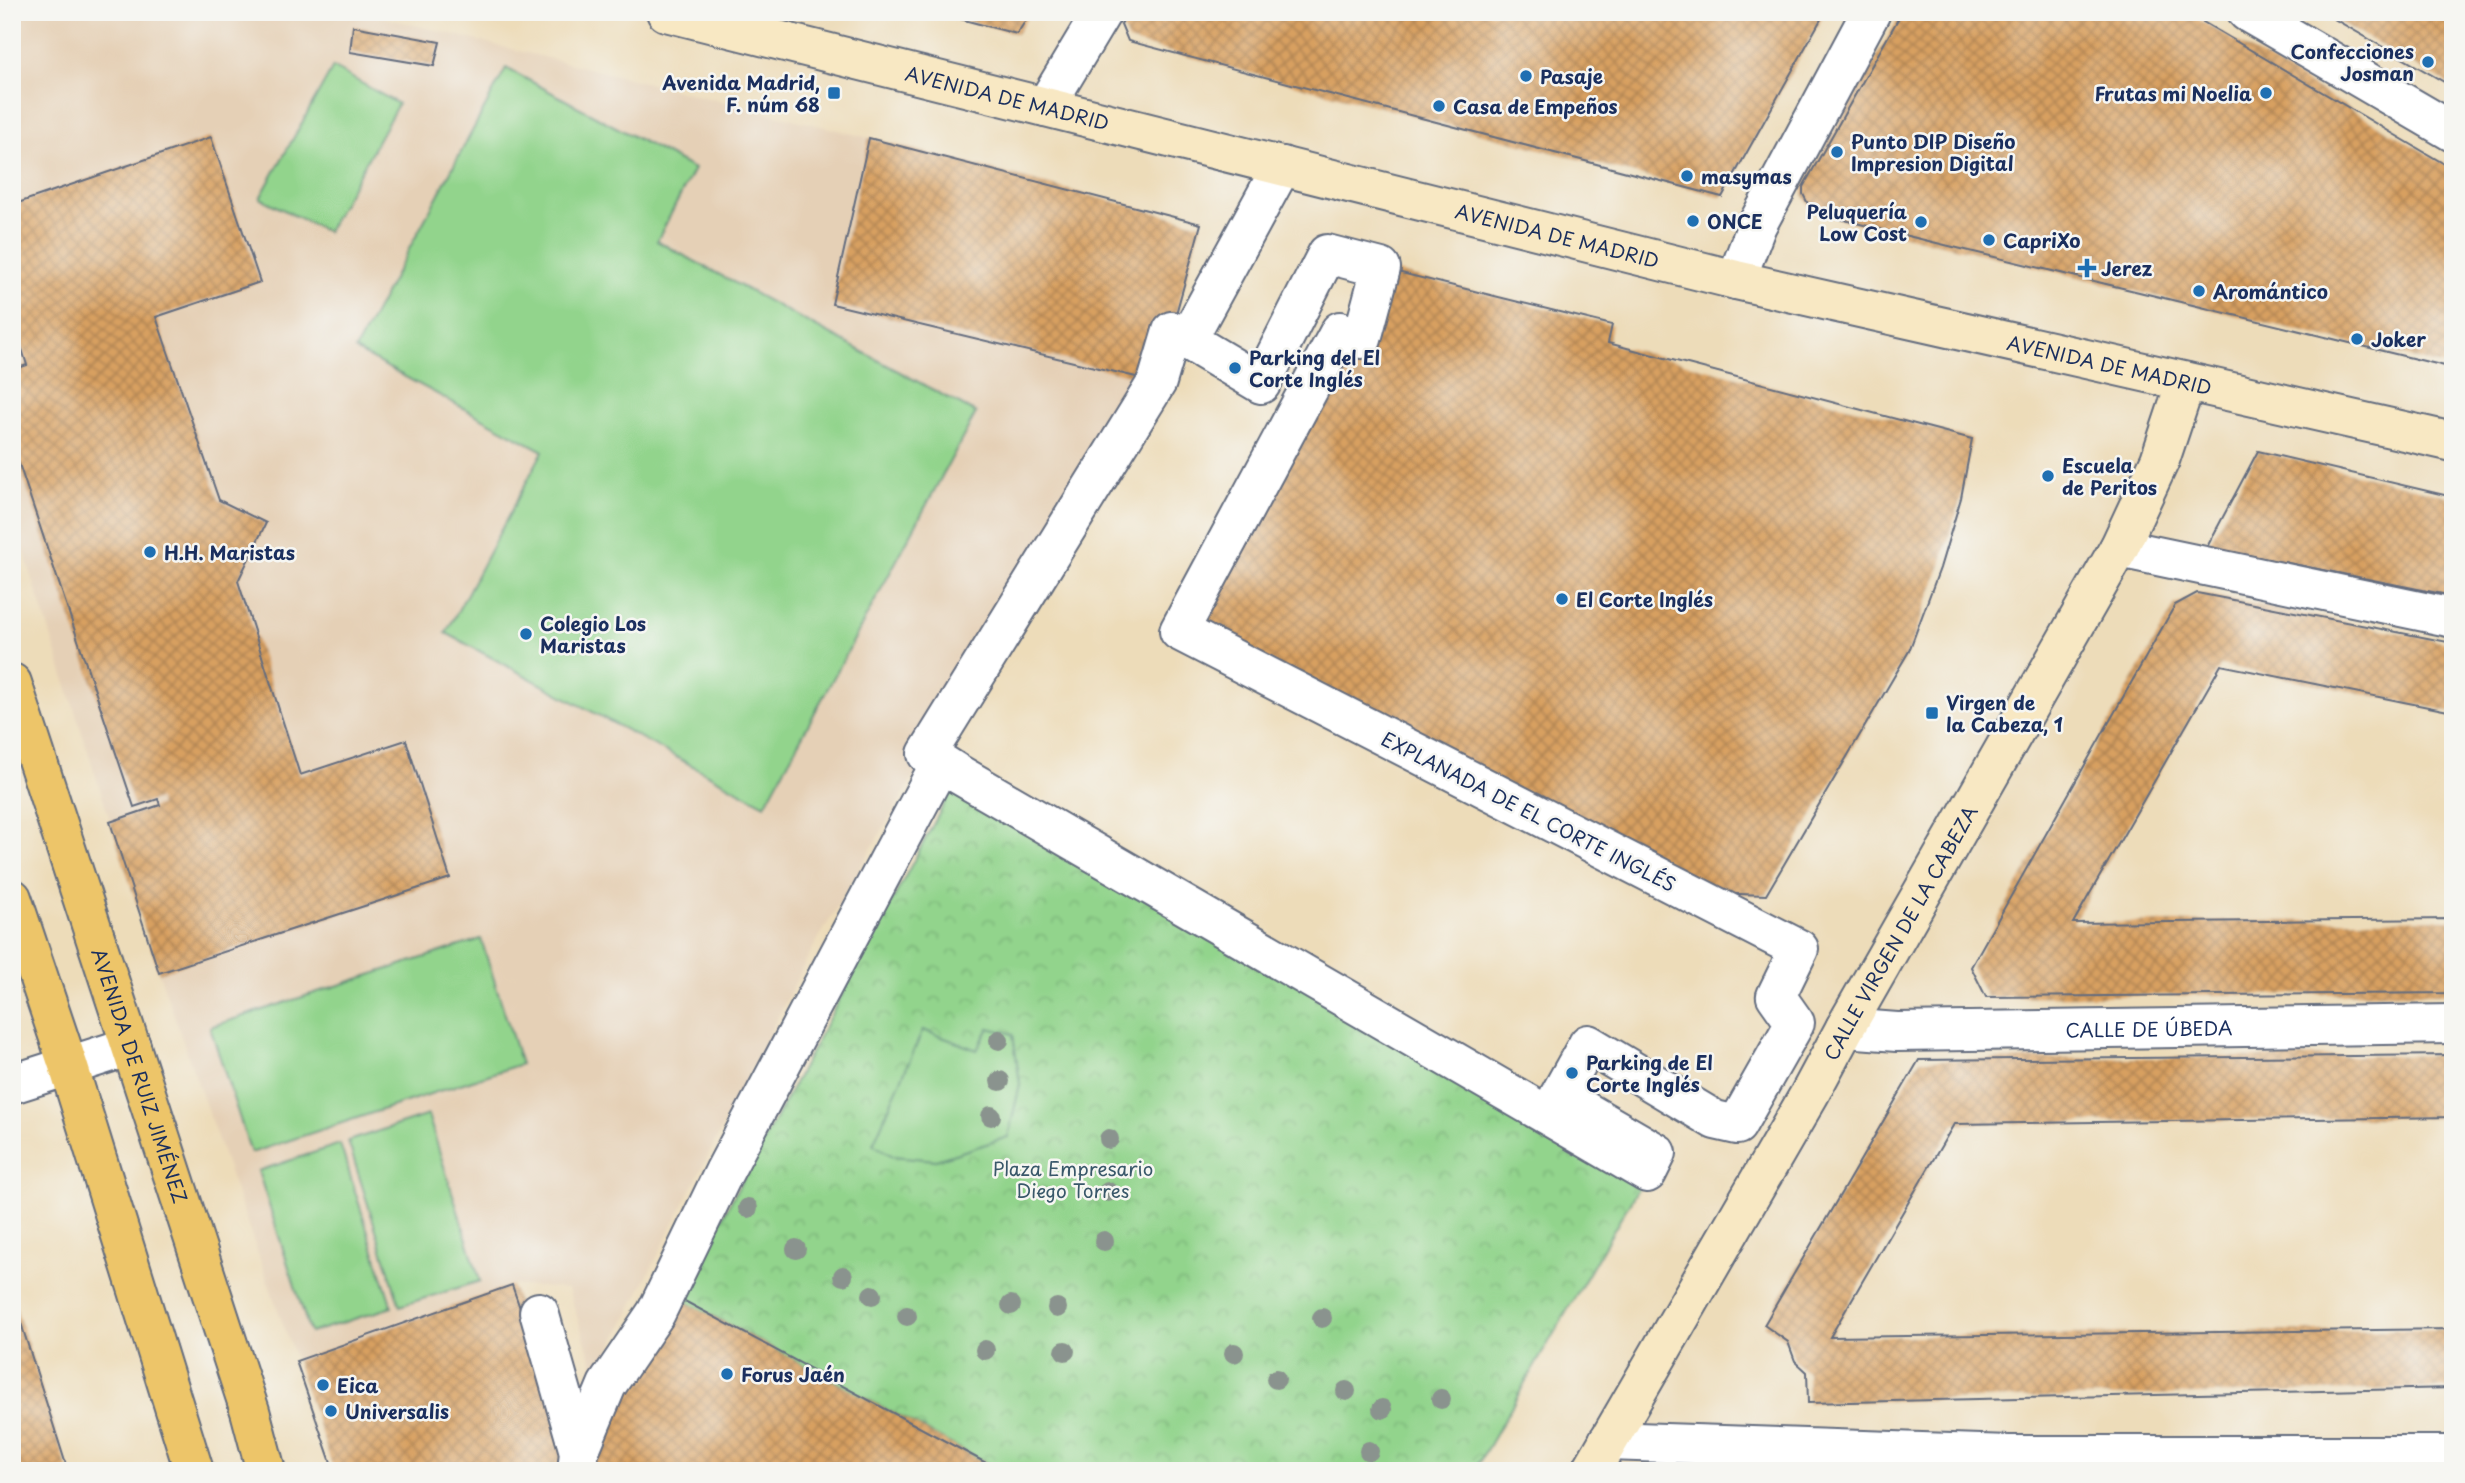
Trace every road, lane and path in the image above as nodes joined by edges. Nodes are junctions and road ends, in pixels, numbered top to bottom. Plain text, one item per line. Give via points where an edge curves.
1 (666, 12) edge
2 (1102, 12) edge
3 (1871, 12) edge
4 (2247, 12) edge
5 (1045, 107) junction
6 (2453, 132) edge
7 (1282, 166) junction
8 (1736, 280) junction
9 (1187, 340) junction
10 (2186, 382) junction
11 (2453, 442) edge
12 (2119, 548) junction
13 (2453, 618) edge
14 (12, 683) edge
15 (935, 773) dead end
16 (12, 898) edge
17 (2453, 1024) edge
18 (1845, 1028) junction
19 (131, 1045) junction
20 (68, 1065) junction
21 (12, 1084) edge
22 (539, 1312) dead end
23 (2453, 1455) edge
24 (1600, 1456) edge
25 (578, 1461) edge
26 (2009, 1463) edge
27 (194, 1471) edge
28 (265, 1471) edge

1 - 5 street, AVENIDA DE MADRID
2 - 5 street
3 - 8 street via 1757,225
4 - 6 street
5 - 7 street, AVENIDA DE MADRID
7 - 8 street, AVENIDA DE MADRID
7 - 9 street
8 - 10 street, AVENIDA DE MADRID
9 - 9 street, EXPLANADA DE EL CORTE INGLÉS via 1261,384 1326,254 1381,268 1362,338 1340,331 1179,631 1799,949 1776,996 1794,1023 1737,1125 1715,1119 1588,1044 1559,1096 1657,1153 1647,1173 927,754 1157,382 1172,331
10 - 11 street, AVENIDA DE MADRID
10 - 12 street, CALLE VIRGEN DE LA CABEZA via 2160,460
12 - 13 street
12 - 18 street, CALLE VIRGEN DE LA CABEZA
14 - 19 main road, AVENIDA DE RUIZ JIMÉNEZ
15 - 25 street via 724,1172 656,1313 607,1385
16 - 20 main road
17 - 18 street, CALLE DE ÚBEDA via 1897,1032
18 - 24 street, CALLE VIRGEN DE LA CABEZA
19 - 20 street
19 - 28 main road, AVENIDA DE RUIZ JIMÉNEZ via 250,1411
20 - 21 street
20 - 27 main road
22 - 25 street
23 - 26 street
24 - 26 street

